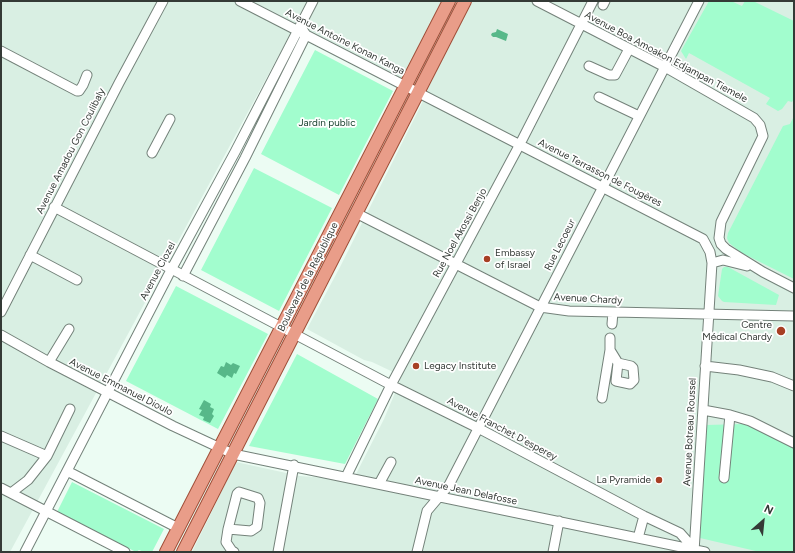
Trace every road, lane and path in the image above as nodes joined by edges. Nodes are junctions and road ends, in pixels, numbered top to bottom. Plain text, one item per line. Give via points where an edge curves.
1 (163, 1) edge
2 (240, 1) edge
3 (313, 1) edge
4 (448, 1) edge
5 (465, 1) edge
6 (538, 1) edge
7 (593, 1) edge
8 (699, 1) edge
9 (581, 24) junction
10 (301, 30) junction
11 (629, 49) junction
12 (1, 51) edge
13 (589, 66) dead end
14 (665, 67) junction
15 (87, 76) dead end
16 (406, 86) junction
17 (418, 92) junction
18 (599, 97) dead end
19 (638, 116) junction
20 (170, 119) dead end
21 (520, 144) junction
22 (152, 153) dead end
23 (601, 187) junction
24 (54, 207) junction
25 (356, 213) junction
26 (722, 222) junction
27 (703, 239) junction
28 (30, 255) junction
29 (712, 263) junction
30 (455, 264) junction
31 (171, 270) junction
32 (763, 272) junction
33 (183, 276) junction
34 (77, 280) dead end
35 (794, 288) edge
36 (540, 307) junction
37 (1, 312) edge
38 (613, 312) junction
39 (708, 314) junction
40 (794, 316) edge
41 (612, 324) dead end
42 (282, 327) junction
43 (69, 329) dead end
44 (294, 334) junction
45 (1, 335) edge
46 (610, 338) dead end
47 (610, 350) junction
48 (49, 362) junction
49 (618, 363) dead end
50 (705, 366) junction
51 (391, 385) junction
52 (794, 386) edge
53 (108, 392) junction
54 (602, 398) dead end
55 (70, 409) dead end
56 (703, 410) junction
57 (730, 415) junction
58 (478, 428) junction
59 (1, 436) edge
60 (794, 443) edge
61 (220, 448) junction
62 (233, 454) junction
63 (47, 456) junction
64 (391, 462) dead end
65 (294, 465) junction
66 (67, 471) junction
67 (346, 477) junction
68 (724, 478) dead end
69 (379, 484) junction
70 (1, 488) edge
71 (11, 493) junction
72 (438, 497) junction
73 (47, 512) junction
74 (644, 516) junction
75 (559, 521) junction
76 (178, 528) junction
77 (228, 530) junction
78 (638, 538) junction
79 (694, 551) edge
80 (25, 552) edge
81 (125, 552) edge
82 (166, 552) edge
83 (183, 552) edge
84 (234, 552) edge
85 (278, 552) edge
86 (418, 552) edge
87 (553, 552) edge
88 (705, 552) edge

1 - 24 street, Avenue Amadou Gon Coulibaly
2 - 10 street, Avenue Antoine Konan Kanga
3 - 10 street, Avenue Clozel
4 - 16 main road, Boulevard de la République
5 - 17 main road, Boulevard de la République
6 - 9 street, Avenue Boa Amoakon Edjampan Tiemele
7 - 9 street, Rue Noel Akossi Benjo
8 - 14 street, Rue Lecoeur
9 - 11 street, Avenue Boa Amoakon Edjampan Tiemele
9 - 21 street, Rue Noel Akossi Benjo
10 - 16 street, Avenue Antoine Konan Kanga
10 - 31 street, Avenue Clozel
10 - 33 street via 245,158
11 - 13 street via 615,75
11 - 14 street, Avenue Boa Amoakon Edjampan Tiemele
12 - 15 street via 77,91 83,86
14 - 19 street, Rue Lecoeur
14 - 26 street, Avenue Boa Amoakon Edjampan Tiemele via 742,110 760,125 763,136 760,144
16 - 17 street, Avenue Antoine Konan Kanga
16 - 42 main road, Boulevard de la République
17 - 21 street, Avenue Terrasson de Fougères
17 - 25 main road, Boulevard de la République
18 - 19 street
19 - 23 street, Rue Lecoeur
20 - 22 street
21 - 23 street, Avenue Terrasson de Fougères
21 - 30 street, Rue Noel Akossi Benjo
23 - 27 street, Avenue Terrasson de Fougères
23 - 36 street, Rue Lecoeur
24 - 28 street, Avenue Amadou Gon Coulibaly
24 - 31 street, Avenue Franchet D'esperey
25 - 30 street, Avenue Chardy
25 - 44 main road, Boulevard de la République
26 - 27 street via 712,235
26 - 32 street, Avenue Boa Amoakon Edjampan Tiemele via 719,238 726,249
27 - 29 street
28 - 34 street
28 - 37 street, Avenue Amadou Gon Coulibaly
29 - 32 street via 724,260
29 - 39 street
30 - 36 street, Avenue Chardy
30 - 51 street, Rue Noel Akossi Benjo
31 - 33 street, Avenue Franchet D'esperey
31 - 53 street, Avenue Clozel
32 - 35 street, Avenue Boa Amoakon Edjampan Tiemele
33 - 42 street, Avenue Franchet D'esperey
36 - 38 street, Avenue Chardy via 569,311
36 - 58 street, Rue Lecoeur
38 - 39 street, Avenue Chardy
38 - 41 street
39 - 40 street, Avenue Chardy
39 - 50 street, Avenue Botreau Roussel
42 - 44 street, Avenue Franchet D'esperey
42 - 61 main road, Boulevard de la République
43 - 48 street
44 - 51 street, Avenue Franchet D'esperey
44 - 62 main road, Boulevard de la République
45 - 48 street, Avenue Emmanuel Dioulo
46 - 47 street
47 - 49 street
47 - 54 street
48 - 53 street, Avenue Emmanuel Dioulo
50 - 52 street via 772,377
50 - 56 street, Avenue Botreau Roussel
51 - 58 street, Avenue Franchet D'esperey
51 - 67 street, Rue Noel Akossi Benjo
53 - 61 street, Avenue Emmanuel Dioulo
53 - 66 street, Avenue Clozel
55 - 63 street
56 - 57 street
56 - 79 street, Avenue Botreau Roussel
57 - 60 street via 750,421
57 - 68 street
58 - 72 street, Rue Lecoeur via 449,484
58 - 74 street, Avenue Franchet D'esperey
59 - 63 street
61 - 62 street, Avenue Emmanuel Dioulo
61 - 76 main road, Boulevard de la République
62 - 65 street, Avenue Jean Delafosse
62 - 83 main road, Boulevard de la République
63 - 71 street via 28,480
64 - 69 street
65 - 67 street, Avenue Jean Delafosse
65 - 85 street
66 - 73 street, Avenue Clozel
66 - 76 street
67 - 69 street, Avenue Jean Delafosse
69 - 72 street, Avenue Jean Delafosse
70 - 71 street
71 - 73 street
72 - 75 street, Avenue Jean Delafosse
72 - 86 street, Rue Lecoeur via 427,511
73 - 80 street, Avenue Clozel
73 - 81 street
74 - 78 street
74 - 79 street, Avenue Franchet D'esperey via 680,533
75 - 78 street, Avenue Jean Delafosse
75 - 87 street
76 - 82 main road, Boulevard de la République
77 - 77 street via 237,494 239,492 258,498 260,504 257,527 251,531
77 - 84 street via 226,542
78 - 79 street, Avenue Jean Delafosse
79 - 88 street, Avenue Jean Delafosse

